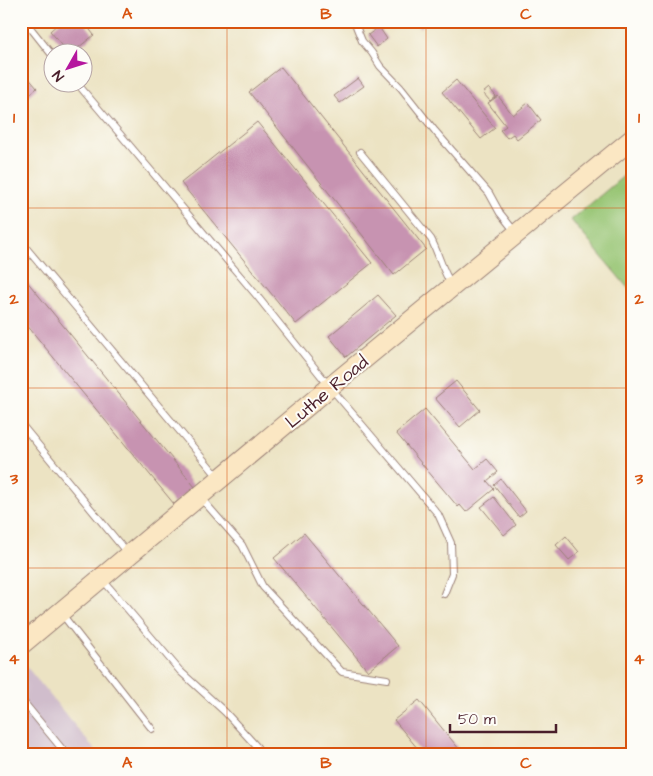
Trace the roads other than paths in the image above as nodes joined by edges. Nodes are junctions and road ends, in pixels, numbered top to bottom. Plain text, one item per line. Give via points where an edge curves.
1 (25, 21) edge
2 (354, 21) edge
3 (42, 42) edge
4 (84, 92) edge
5 (632, 139) edge
6 (360, 152) dead end
7 (516, 234) junction
8 (27, 249) dead end
9 (453, 286) junction
10 (330, 386) junction
11 (21, 424) edge
12 (220, 479) junction
13 (200, 496) junction
14 (129, 554) junction
15 (101, 578) junction
16 (444, 594) dead end
17 (60, 612) junction
18 (21, 645) edge
19 (387, 679) dead end
20 (21, 699) edge
21 (152, 729) dead end
22 (257, 747) dead end
23 (67, 755) edge

1 - 3 lane
2 - 7 lane via 362,41 380,66 489,194
4 - 10 lane
5 - 7 street, Luthe Road
6 - 9 lane via 431,239
7 - 9 street, Luthe Road
8 - 12 lane
9 - 10 street, Luthe Road
10 - 12 street, Luthe Road
10 - 16 lane via 438,514 451,543 452,574
11 - 14 lane
12 - 13 street, Luthe Road
13 - 14 street, Luthe Road
13 - 19 lane via 242,545 263,587 342,672
14 - 15 street, Luthe Road
15 - 17 street, Luthe Road
15 - 22 lane via 180,671
17 - 18 street, Luthe Road
17 - 21 lane
20 - 23 lane

